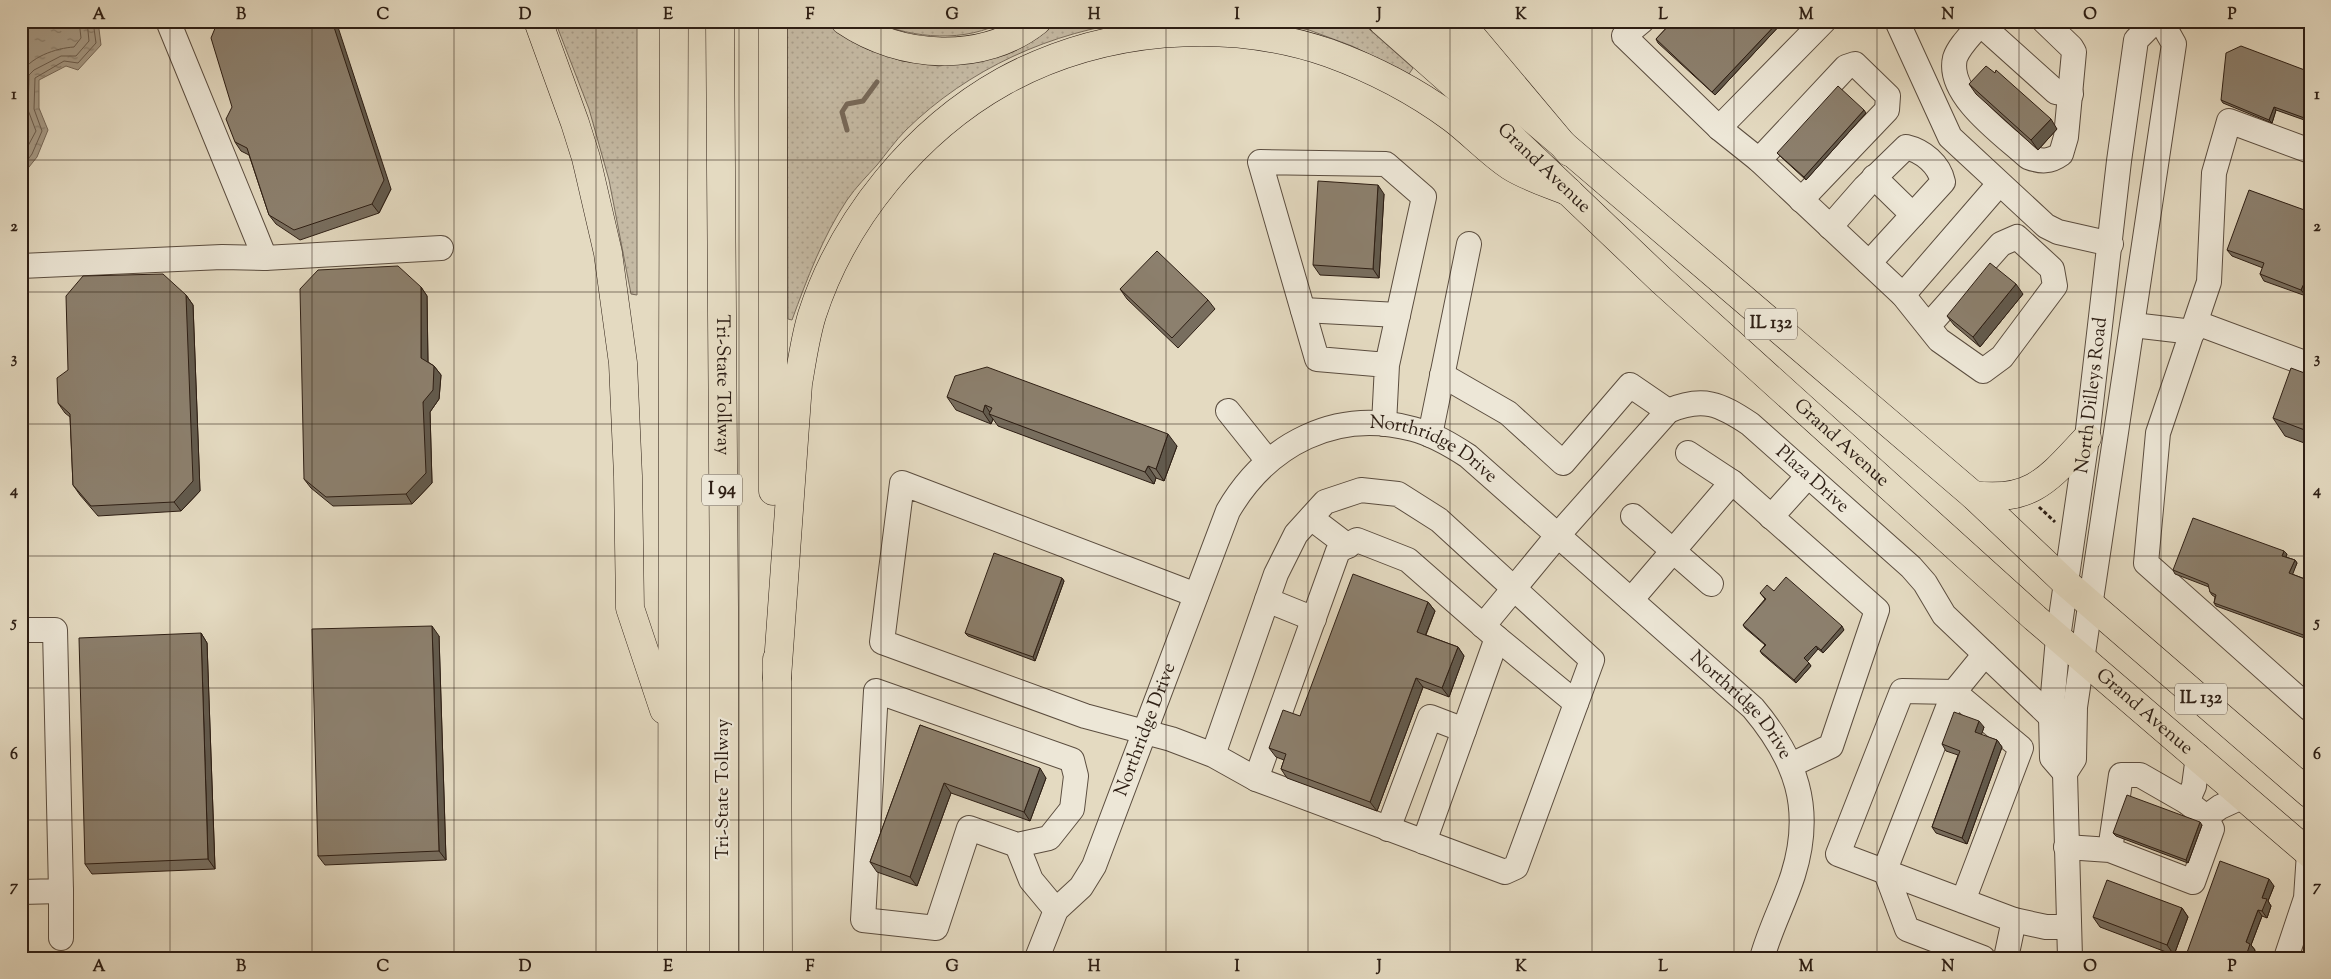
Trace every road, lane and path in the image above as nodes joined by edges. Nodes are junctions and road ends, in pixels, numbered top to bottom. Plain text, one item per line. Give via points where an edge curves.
1 (168, 21) edge
2 (538, 21) edge
3 (674, 21) edge
4 (720, 21) edge
5 (773, 21) edge
6 (845, 21) edge
7 (1037, 21) edge
8 (1382, 21) edge
9 (1418, 21) edge
10 (1459, 21) edge
11 (1642, 21) edge
12 (2044, 21) edge
13 (2155, 21) edge
14 (2161, 21) edge
15 (1978, 22) edge
16 (1904, 23) edge
17 (1817, 24) edge
18 (2071, 94) junction
19 (1718, 128) junction
20 (2310, 151) edge
21 (1569, 152) junction
22 (1759, 160) junction
23 (1874, 178) junction
24 (1999, 184) junction
25 (1569, 192) junction
26 (1801, 200) junction
27 (1914, 215) junction
28 (1830, 226) junction
29 (1469, 244) dead end
30 (2110, 244) junction
31 (441, 248) dead end
32 (265, 258) junction
33 (1868, 263) junction
34 (21, 266) edge
35 (1903, 296) junction
36 (1303, 310) junction
37 (1398, 315) junction
38 (1929, 325) junction
39 (2133, 325) junction
40 (2195, 328) junction
41 (1387, 364) junction
42 (2310, 365) edge
43 (1442, 375) junction
44 (1228, 411) dead end
45 (1668, 411) junction
46 (1384, 424) junction
47 (1430, 435) junction
48 (2087, 438) junction
49 (1688, 452) dead end
50 (1268, 460) junction
51 (1808, 476) junction
52 (1732, 482) junction
53 (1973, 495) junction
54 (2039, 507) dead end
55 (1633, 516) dead end
56 (1771, 517) junction
57 (1311, 518) junction
58 (2057, 524) dead end
59 (1558, 535) junction
60 (1348, 546) junction
61 (1673, 551) junction
62 (2066, 583) junction
63 (1711, 584) dead end
64 (1513, 589) junction
65 (1196, 596) junction
66 (1267, 600) junction
67 (1631, 600) junction
68 (2092, 605) junction
69 (1314, 619) junction
70 (21, 630) edge
71 (1490, 632) junction
72 (2058, 638) junction
73 (1985, 654) junction
74 (2083, 659) junction
75 (777, 678) junction
76 (1954, 692) junction
77 (1576, 703) junction
78 (2310, 709) edge
79 (2051, 717) junction
80 (670, 730) junction
81 (1464, 730) junction
82 (1144, 732) junction
83 (1213, 755) junction
84 (2198, 756) junction
85 (1791, 765) junction
86 (2065, 772) junction
87 (1256, 779) junction
88 (2310, 794) edge
89 (2244, 796) junction
90 (2187, 802) junction
91 (2206, 817) junction
92 (1388, 828) junction
93 (1424, 842) junction
94 (1017, 845) junction
95 (2066, 847) junction
96 (2110, 850) junction
97 (2309, 854) edge
98 (1885, 870) junction
99 (61, 891) junction
100 (21, 892) edge
101 (1963, 901) junction
102 (1056, 910) junction
103 (2014, 920) junction
104 (2068, 927) junction
105 (2304, 928) edge
106 (61, 938) dead end
107 (672, 958) edge
108 (724, 958) edge
109 (778, 958) edge
110 (1037, 958) edge
111 (1762, 958) edge
112 (1983, 958) edge
113 (2006, 958) edge
114 (2070, 958) edge
115 (2286, 958) edge

1 - 32 street
2 - 80 main road via 578,132 608,253 623,363 630,608
3 - 80 main road via 674,554
4 - 108 main road, Tri-State Tollway / I 94
5 - 75 main road via 772,447
6 - 7 main road via 888,42 937,52 984,47 1013,36
8 - 25 main road, Grand Avenue / IL 132
9 - 21 main road, Grand Avenue / IL 132
10 - 21 main road
11 - 19 street via 1624,36
12 - 18 street via 2072,46
13 - 30 street, North Dilleys Road via 2136,40
14 - 39 street, North Dilleys Road via 2174,44
15 - 18 street via 2056,92
15 - 18 street via 1956,56 1955,77 1970,103 2028,156 2047,161 2061,154
16 - 24 street via 1950,137
17 - 19 street
19 - 22 street
20 - 40 street via 2229,121 2214,173 2209,282
21 - 53 main road, Grand Avenue / IL 132
22 - 26 street
22 - 26 street via 1846,67 1854,64 1888,96 1887,110
23 - 27 street
23 - 27 street via 1906,147 1920,150 1941,172 1943,182
23 - 28 street
24 - 30 street via 2046,226 2058,232
24 - 35 street
25 - 72 main road, Grand Avenue / IL 132 via 1661,280
25 - 75 main road via 1511,167 1453,119 1379,73 1326,52 1289,42 1204,32 1164,34 1079,50 1004,81 940,127 897,169 858,220 819,296 806,336 798,384
26 - 28 street
27 - 33 street
28 - 33 street
29 - 43 street
30 - 48 street, North Dilleys Road
31 - 32 street
32 - 34 street
33 - 35 street
35 - 38 street
36 - 37 street
36 - 37 street via 1260,162 1386,164 1424,197
36 - 41 street via 1317,359
37 - 41 street
38 - 38 street via 1939,340 1983,371 2002,357 2055,286 2052,269 2017,236 2001,244
39 - 40 street
39 - 68 street, North Dilleys Road
40 - 42 street
40 - 78 street via 2158,433 2146,563
41 - 46 street
43 - 45 street via 1508,413 1563,463 1630,384
43 - 47 street
44 - 50 street
45 - 51 street, Plaza Drive via 1701,402 1725,409 1750,424
45 - 59 street
46 - 47 street, Northridge Drive
46 - 50 street, Northridge Drive via 1365,423 1320,431 1305,436
47 - 59 street, Northridge Drive via 1468,456
48 - 53 main road via 2036,488 1999,496
48 - 62 street, North Dilleys Road
49 - 52 street
50 - 65 street, Northridge Drive via 1240,490 1228,511
51 - 56 street
51 - 73 street, Plaza Drive via 1910,567 1925,583 1944,615
52 - 56 street
52 - 61 street
53 - 62 main road, Grand Avenue / IL 132
54 - 58 path
55 - 61 street
56 - 85 street via 1878,610 1831,746
57 - 60 street
57 - 64 street via 1325,502 1361,490 1398,494 1438,520
57 - 66 street via 1296,534
59 - 64 street
59 - 67 street, Northridge Drive
60 - 69 street via 1338,551
60 - 71 street via 1358,540 1408,560
61 - 63 street
61 - 67 street
62 - 68 main road, Grand Avenue / IL 132
62 - 72 street, North Dilleys Road
64 - 71 street
64 - 77 street via 1592,660
65 - 82 street, Northridge Drive
65 - 82 street via 902,483 882,642 1085,716
66 - 69 street
66 - 83 street
67 - 85 street, Northridge Drive via 1753,708 1772,731
68 - 74 street, North Dilleys Road
68 - 88 main road, Grand Avenue / IL 132
69 - 87 street
70 - 99 street via 55,630
71 - 77 street
71 - 81 street
72 - 74 main road, Grand Avenue / IL 132
72 - 79 street, North Dilleys Road
73 - 76 street
73 - 79 street, Plaza Drive
74 - 84 main road, Grand Avenue / IL 132
74 - 86 street, North Dilleys Road via 2075,707 2074,759
75 - 109 main road
76 - 98 street
76 - 98 street via 1902,691 1838,854
76 - 101 street via 2021,748
77 - 93 street via 1516,867 1505,872
79 - 86 street, North Dilleys Road via 2052,758
80 - 107 main road
81 - 92 street via 1430,717
81 - 93 street
82 - 83 street
82 - 102 street, Northridge Drive via 1094,866 1081,887
83 - 87 street
84 - 89 main road, Grand Avenue / IL 132
84 - 90 street via 2194,786
85 - 111 street, Northridge Drive via 1801,804 1799,852
86 - 95 street, North Dilleys Road
87 - 92 street
89 - 91 street
89 - 97 main road, Grand Avenue / IL 132
90 - 91 street
90 - 96 street via 2140,776 2121,775
91 - 96 street via 2212,829 2193,882
92 - 93 street
94 - 94 street via 969,828 936,928 863,920 876,692 1072,760 1076,776 1072,809 1048,838
94 - 102 street via 1031,880
95 - 96 street
95 - 104 street, North Dilleys Road
97 - 105 street
98 - 101 street
98 - 112 street via 1907,929
99 - 100 street
99 - 106 street
101 - 103 street
102 - 110 street
103 - 104 street via 2046,927
103 - 113 street
104 - 114 street, North Dilleys Road
105 - 115 street

